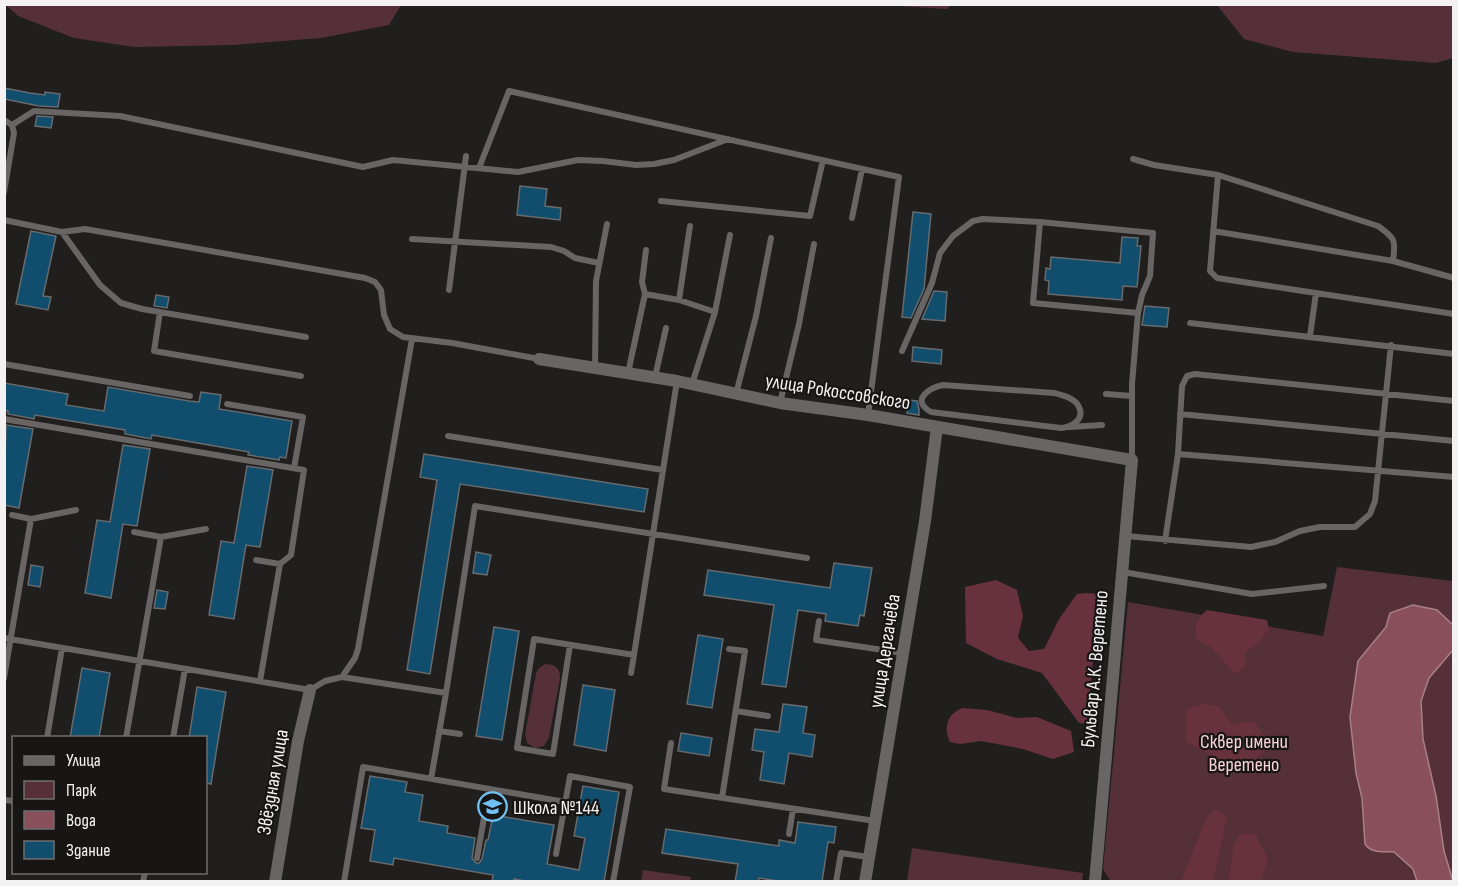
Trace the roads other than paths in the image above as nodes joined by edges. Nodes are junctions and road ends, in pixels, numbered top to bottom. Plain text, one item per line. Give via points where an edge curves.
1 (4, 120) edge
2 (12, 125) junction
3 (728, 139) junction
4 (466, 156) dead end
5 (1133, 159) dead end
6 (824, 160) junction
7 (465, 167) junction
8 (479, 168) junction
9 (862, 169) junction
10 (1218, 175) junction
11 (4, 192) edge
12 (661, 201) dead end
13 (852, 218) dead end
14 (4, 220) edge
15 (1040, 222) junction
16 (607, 224) dead end
17 (690, 226) dead end
18 (1213, 231) junction
19 (62, 232) junction
20 (730, 235) dead end
21 (771, 238) dead end
22 (412, 239) dead end
23 (455, 240) junction
24 (814, 244) dead end
25 (646, 250) dead end
26 (1393, 261) junction
27 (599, 263) junction
28 (1454, 278) edge
29 (448, 290) dead end
30 (1316, 293) junction
31 (645, 294) junction
32 (679, 300) junction
33 (160, 312) junction
34 (715, 312) junction
35 (1138, 313) junction
36 (1454, 314) edge
37 (1190, 322) dead end
38 (666, 328) dead end
39 (1310, 336) junction
40 (306, 337) dead end
41 (412, 339) junction
42 (1391, 345) junction
43 (902, 351) dead end
44 (1454, 354) edge
45 (539, 359) joint
46 (4, 364) edge
47 (595, 368) junction
48 (628, 373) junction
49 (301, 376) dead end
50 (654, 378) junction
51 (677, 381) junction
52 (692, 384) junction
53 (736, 394) junction
54 (1106, 394) dead end
55 (1386, 394) junction
56 (190, 396) dead end
57 (1132, 396) junction
58 (1454, 401) edge
59 (780, 403) junction
60 (227, 404) dead end
61 (931, 412) junction
62 (1180, 414) junction
63 (868, 415) junction
64 (4, 419) edge
65 (1102, 425) dead end
66 (933, 426) junction
67 (1070, 428) junction
68 (1382, 434) junction
69 (448, 436) dead end
70 (1454, 441) edge
71 (1178, 454) junction
72 (1132, 460) junction
73 (294, 468) junction
74 (663, 470) junction
75 (1378, 471) junction
76 (1454, 477) edge
77 (76, 510) dead end
78 (12, 515) dead end
79 (32, 519) junction
80 (206, 529) dead end
81 (134, 532) dead end
82 (653, 534) junction
83 (1126, 536) junction
84 (160, 537) junction
85 (1165, 541) junction
86 (807, 558) dead end
87 (256, 560) dead end
88 (280, 564) junction
89 (1123, 572) junction
90 (1324, 586) dead end
91 (819, 621) dead end
92 (8, 639) edge
93 (570, 645) junction
94 (62, 648) junction
95 (729, 649) dead end
96 (903, 653) junction
97 (634, 655) junction
98 (139, 661) junction
99 (184, 669) junction
100 (631, 673) dead end
101 (342, 677) junction
102 (4, 678) edge
103 (260, 681) junction
104 (310, 690) junction
105 (446, 693) junction
106 (736, 711) junction
107 (768, 716) dead end
108 (439, 731) junction
109 (460, 734) dead end
110 (46, 736) edge
111 (126, 736) edge
112 (173, 736) edge
113 (670, 743) dead end
114 (431, 779) junction
115 (489, 789) junction
116 (723, 798) junction
117 (565, 802) junction
118 (793, 808) junction
119 (875, 821) junction
120 (789, 834) dead end
121 (556, 854) dead end
122 (868, 857) junction
123 (477, 858) dead end
124 (275, 882) edge
125 (344, 882) edge
126 (613, 882) edge
127 (836, 882) edge
128 (864, 882) edge
129 (1095, 882) edge

1 - 2 lane
2 - 7 lane via 34,111 120,116 363,167 393,160
2 - 11 lane
3 - 6 lane
3 - 8 lane via 654,164 578,160 518,172
3 - 8 lane via 509,91
4 - 7 lane
5 - 10 lane
6 - 9 lane
6 - 12 lane via 810,216
7 - 8 lane
7 - 23 lane
9 - 13 lane
9 - 63 lane via 899,177
10 - 18 lane
10 - 26 lane via 1378,226 1395,244
14 - 19 lane
15 - 35 lane via 1033,303
15 - 35 lane via 1153,233 1150,276
15 - 43 lane via 983,219 960,228 940,253 932,283
16 - 27 lane
17 - 32 lane
18 - 26 lane
18 - 30 lane via 1210,271 1217,278
19 - 33 lane via 100,285 121,303
19 - 41 lane via 85,229 365,278 381,290 390,329
20 - 34 lane
21 - 53 lane
22 - 23 lane
23 - 27 lane via 551,247
23 - 29 lane
24 - 59 lane
25 - 31 lane via 642,282
26 - 28 lane
27 - 47 lane
30 - 36 lane
30 - 39 lane
31 - 32 lane
31 - 48 lane
32 - 34 lane
33 - 40 lane
33 - 49 lane via 154,351
34 - 52 lane
35 - 57 lane
37 - 39 lane
38 - 50 lane
39 - 42 lane
41 - 45 lane
41 - 101 lane via 358,649
42 - 44 lane
42 - 55 lane
45 - 47 street, улица Рокоссовского
46 - 56 lane
47 - 48 street, улица Рокоссовского
48 - 50 street, улица Рокоссовского
50 - 51 street, улица Рокоссовского
51 - 52 street, улица Рокоссовского
51 - 74 lane
52 - 53 street, улица Рокоссовского
53 - 59 street, улица Рокоссовского
54 - 57 lane
55 - 58 lane
55 - 62 lane via 1195,374 1187,376 1182,386
55 - 68 lane
57 - 72 lane
59 - 63 street, улица Рокоссовского
60 - 73 lane via 303,417
61 - 66 lane
61 - 67 lane
61 - 67 lane via 923,405 923,398 930,388 943,385 1054,393 1080,407 1077,423
62 - 68 lane
62 - 71 lane
63 - 66 street, улица Рокоссовского
64 - 73 lane
65 - 67 lane
66 - 72 street, улица Рокоссовского
66 - 96 street, улица Дергачёва via 925,521
68 - 70 lane
68 - 75 lane
69 - 74 lane
71 - 75 lane
71 - 85 lane
72 - 83 street, Бульвар А.К. Веретено
73 - 88 lane via 304,470 291,555
74 - 82 lane
75 - 76 lane
75 - 85 lane via 1373,507 1355,526 1300,531 1251,547
77 - 79 lane
78 - 79 lane
79 - 92 lane
80 - 84 lane
81 - 84 lane
82 - 86 lane
82 - 97 lane
82 - 105 lane via 475,506
83 - 85 lane
83 - 89 street, Бульвар А.К. Веретено
84 - 98 lane
87 - 88 lane
88 - 103 lane
89 - 90 lane via 1252,594
89 - 129 street, Бульвар А.К. Веретено
91 - 96 lane via 816,640
92 - 94 lane
92 - 102 lane
93 - 93 lane via 534,639 517,748 553,754
93 - 97 lane
94 - 98 lane
94 - 110 lane
95 - 106 lane via 745,651
96 - 119 street, улица Дергачёва
97 - 100 lane
98 - 99 lane
98 - 111 lane
99 - 103 lane
99 - 112 lane
101 - 104 lane
101 - 105 lane
103 - 104 lane
104 - 124 street, Звёздная улица
105 - 108 lane
106 - 107 lane
106 - 116 lane
108 - 109 lane
108 - 114 lane
113 - 116 lane via 663,789
114 - 115 lane
114 - 125 lane via 363,767
115 - 117 lane
115 - 123 lane
116 - 118 lane
117 - 121 lane
117 - 126 lane via 570,777 630,787
118 - 119 lane
118 - 120 lane
119 - 122 street, улица Дергачёва
122 - 127 lane via 841,853
122 - 128 street, улица Дергачёва

